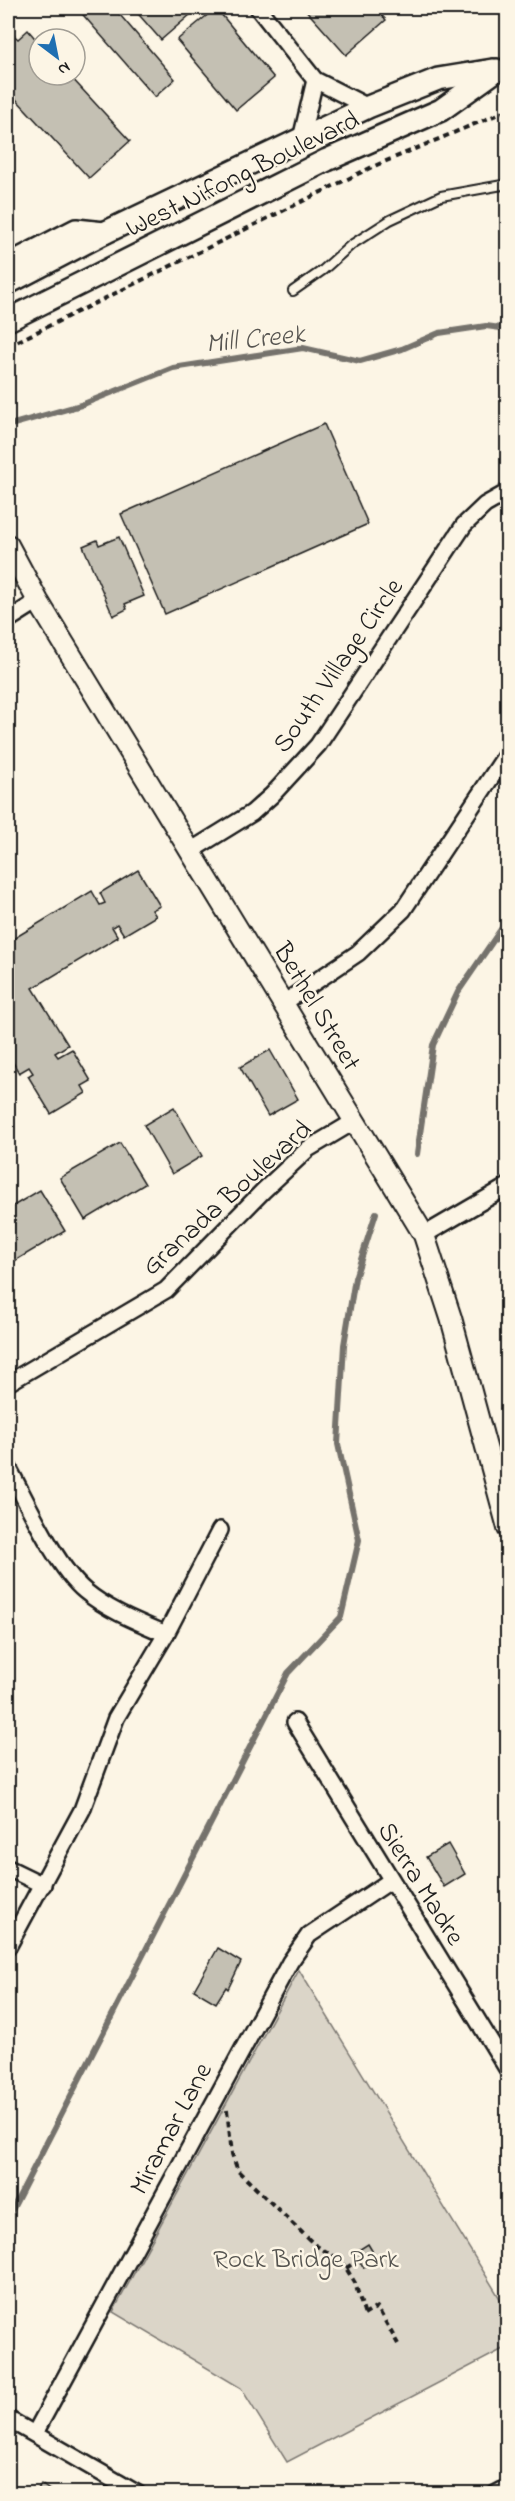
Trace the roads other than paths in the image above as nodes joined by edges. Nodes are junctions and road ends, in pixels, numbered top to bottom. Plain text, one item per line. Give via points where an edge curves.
1 (258, 8) edge
2 (502, 68) edge
3 (315, 80) junction
4 (368, 107) junction
5 (301, 139) junction
6 (507, 184) edge
7 (104, 233) junction
8 (8, 265) edge
9 (8, 283) edge
10 (293, 291) dead end
11 (8, 320) edge
12 (507, 492) edge
13 (8, 544) edge
14 (38, 601) junction
15 (8, 620) edge
16 (507, 752) edge
17 (192, 850) junction
18 (285, 1002) junction
19 (355, 1121) junction
20 (507, 1186) edge
21 (424, 1235) junction
22 (8, 1383) edge
23 (8, 1467) edge
24 (507, 1528) edge
25 (220, 1530) dead end
26 (166, 1634) junction
27 (295, 1722) dead end
28 (8, 1868) edge
29 (390, 1881) junction
30 (44, 1885) junction
31 (8, 1947) edge
32 (507, 2070) edge
33 (8, 2419) edge
34 (35, 2433) junction
35 (507, 2487) edge
36 (138, 2493) edge
37 (495, 2493) edge

1 - 3 street
2 - 4 main road, West Nifong Boulevard via 438,79
2 - 11 main road, West Nifong Boulevard via 441,110 327,160
3 - 4 street
3 - 5 street
4 - 5 main road, West Nifong Boulevard
5 - 7 main road, West Nifong Boulevard
6 - 10 lane via 441,196 390,220
7 - 8 main road via 76,230
7 - 9 main road, West Nifong Boulevard
12 - 17 street, South Village Circle via 485,504 464,525 318,745 293,774 252,813
13 - 14 street, Bethel Street
14 - 15 street
14 - 17 street, Bethel Street
16 - 18 street via 403,910 358,953
17 - 18 street, Bethel Street
18 - 19 street, Bethel Street
19 - 21 street, Bethel Street
19 - 22 street, Granada Boulevard via 308,1149 166,1290
20 - 21 street
21 - 24 street, Bethel Street via 452,1318
23 - 26 street via 61,1561 84,1590 113,1610
25 - 26 street
26 - 30 street via 116,1718 82,1810
27 - 29 street, Sierra Madre
28 - 30 street
29 - 32 street, Sierra Madre
29 - 34 street, Miramar Lane via 309,1935 290,1962
30 - 31 street
33 - 34 street
34 - 36 street
35 - 37 street

